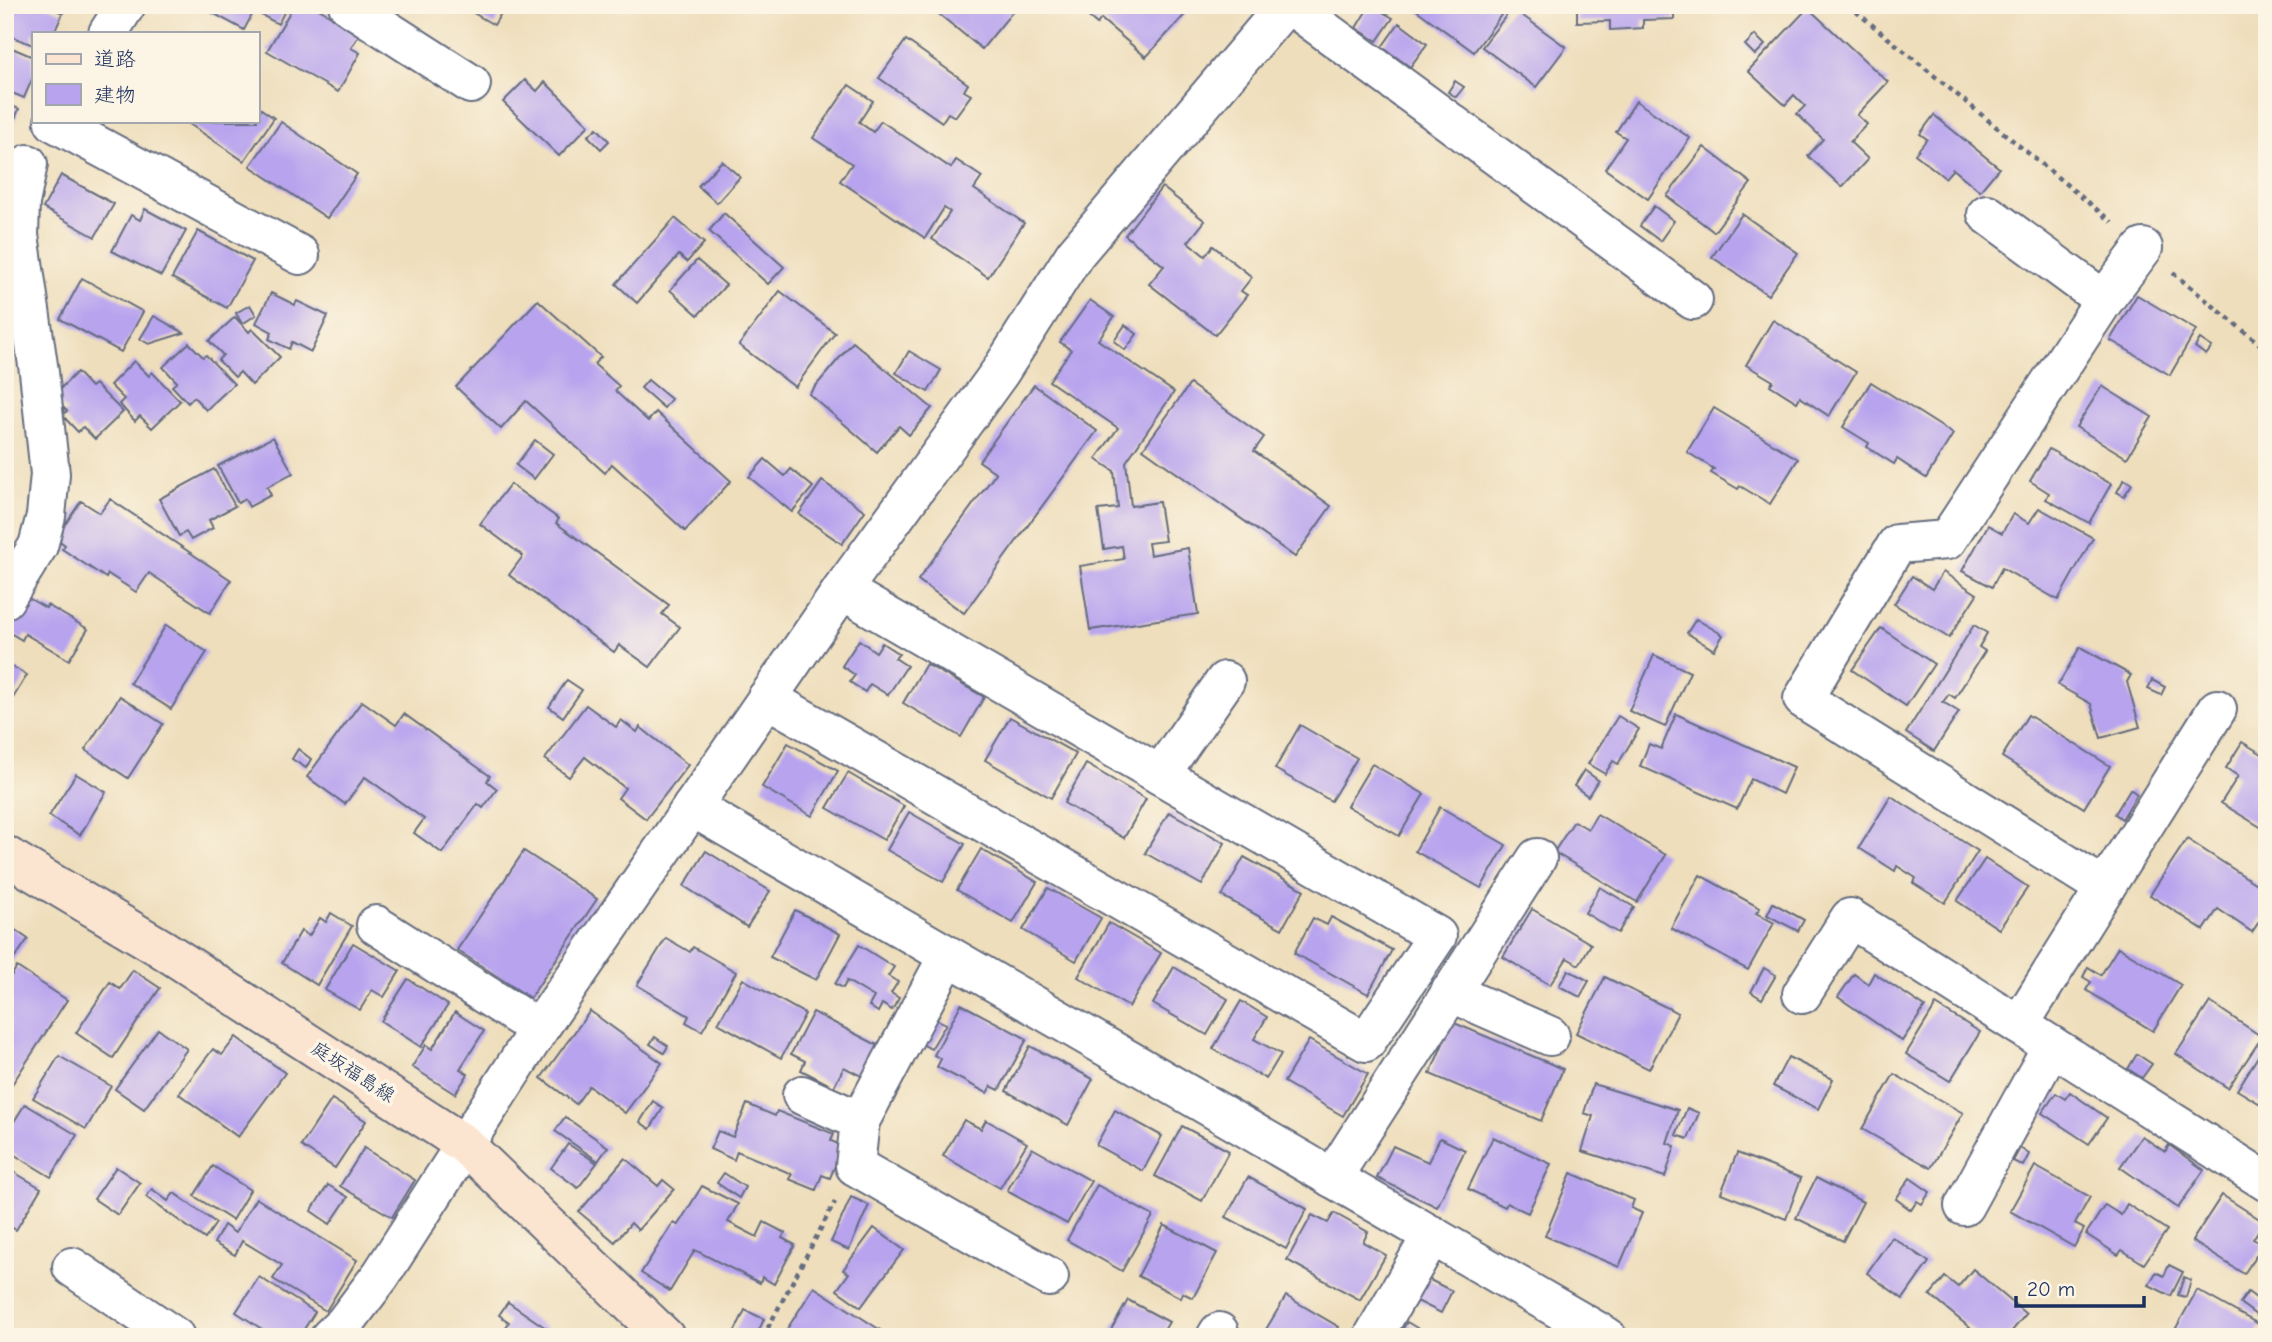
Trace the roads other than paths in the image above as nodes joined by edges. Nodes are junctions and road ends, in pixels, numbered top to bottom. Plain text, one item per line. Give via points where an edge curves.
1 (126, 5) edge
2 (348, 5) edge
3 (1288, 5) edge
4 (109, 32) edge
5 (471, 84) dead end
6 (54, 122) edge
7 (17, 165) edge
8 (1987, 214) dead end
9 (2143, 248) road end
10 (300, 255) dead end
11 (1693, 300) dead end
12 (2104, 300) junction
13 (842, 590) junction
14 (5, 599) edge
15 (1225, 681) dead end
16 (767, 698) junction
17 (2217, 709) dead end
18 (1160, 775) junction
19 (692, 807) junction
20 (5, 855) edge
21 (1537, 858) dead end
22 (2105, 888) junction
23 (376, 925) dead end
24 (948, 956) junction
25 (1450, 992) junction
26 (1802, 994) dead end
27 (2019, 1025) junction
28 (539, 1029) junction
29 (1550, 1036) dead end
30 (2052, 1046) junction
31 (802, 1095) dead end
32 (860, 1121) junction
33 (464, 1144) junction
34 (1332, 1178) junction
35 (2267, 1182) edge
36 (1964, 1206) dead end
37 (1432, 1235) junction
38 (72, 1268) dead end
39 (1049, 1277) dead end
40 (175, 1337) edge
41 (330, 1337) edge
42 (665, 1337) edge
43 (1373, 1337) edge
44 (1607, 1337) edge

1 - 4 street
2 - 5 street
3 - 11 street
3 - 13 street via 1075,254 1000,372
6 - 7 street
6 - 10 street
7 - 14 street via 19,235 50,474 38,546
8 - 12 street
9 - 12 street
12 - 22 street via 1947,540 1897,544 1803,699
13 - 16 street
13 - 18 street
15 - 18 street
16 - 18 street via 1366,1042 1437,936
16 - 19 street
17 - 22 street
19 - 24 street
19 - 28 street
20 - 33 main road, 庭坂福島線 via 161,948
21 - 25 street
22 - 27 street
23 - 28 street
24 - 32 street
24 - 34 street
25 - 29 street
25 - 34 street
26 - 27 street via 1850,918
27 - 30 street
28 - 33 street
30 - 35 street
30 - 36 street
31 - 32 street
32 - 39 street via 855,1166
33 - 41 street via 380,1275
33 - 42 main road, 庭坂福島線
34 - 37 street
37 - 43 street
37 - 44 street
38 - 40 street

